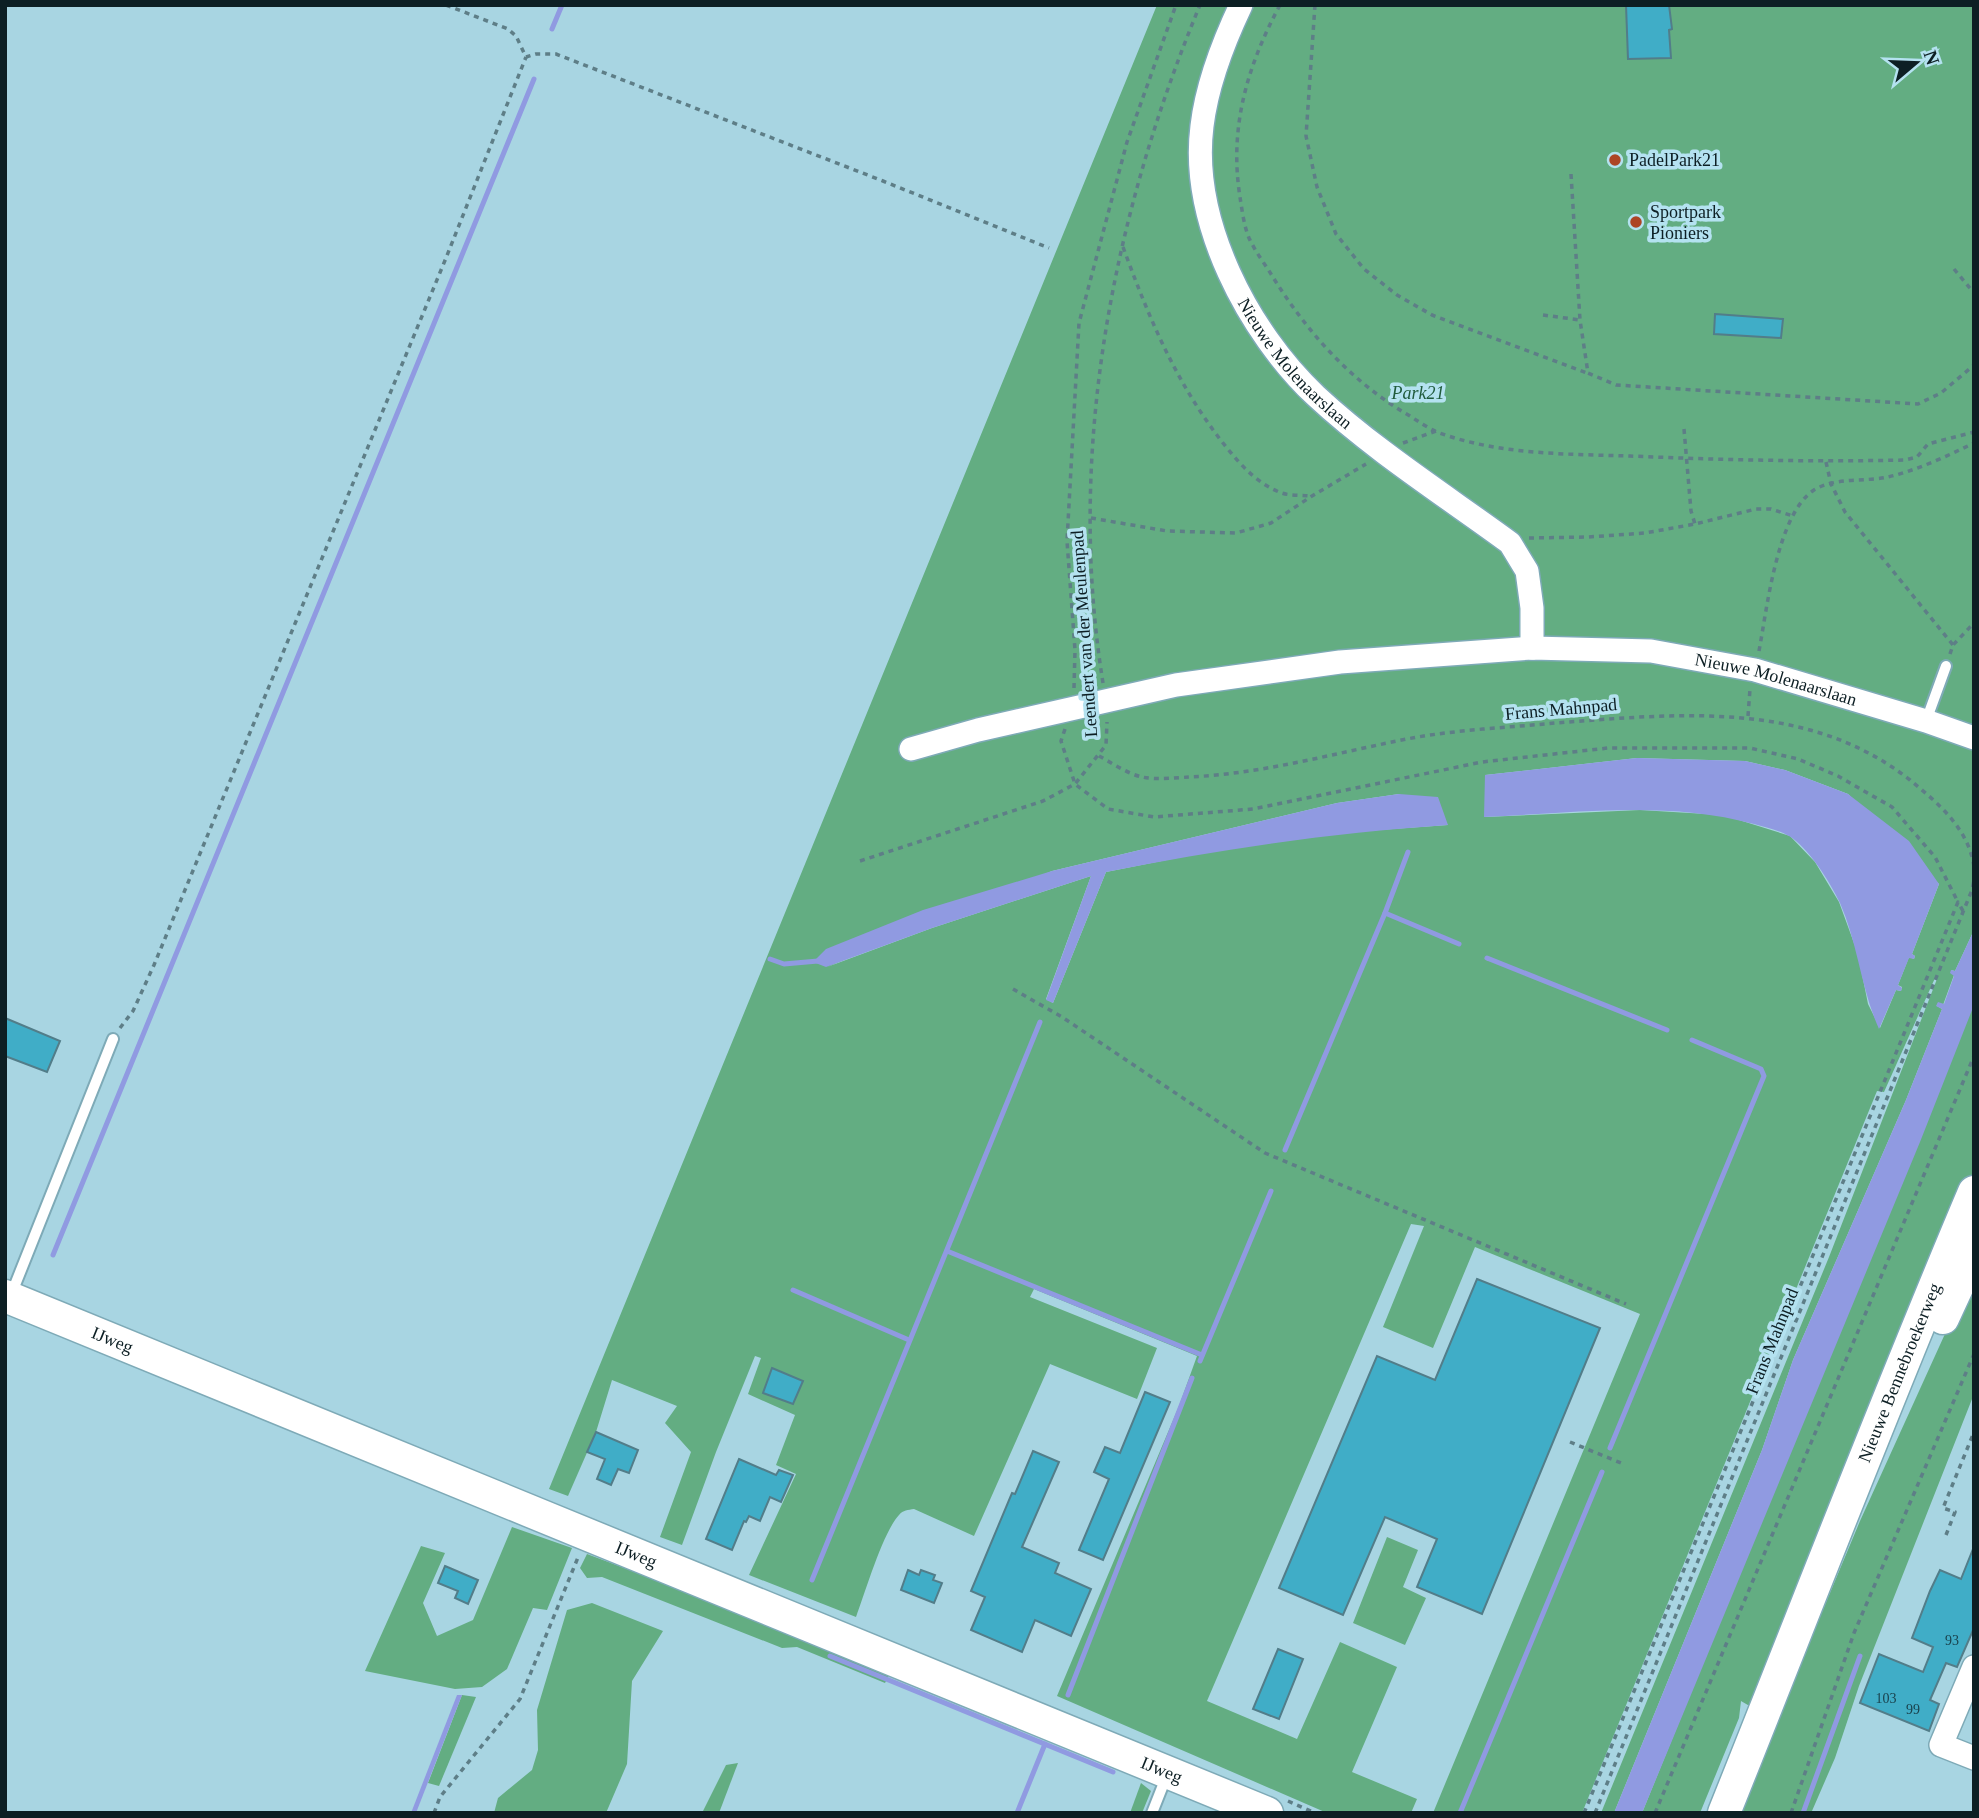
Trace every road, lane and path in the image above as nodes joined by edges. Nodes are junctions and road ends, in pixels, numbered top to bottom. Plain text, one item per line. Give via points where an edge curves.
1 (446, 5) edge
2 (1176, 5) edge
3 (1200, 5) edge
4 (1241, 5) edge
5 (1280, 5) edge
6 (1315, 5) edge
7 (526, 57) junction
8 (1571, 174) dead end
9 (1123, 245) junction
10 (1049, 248) dead end
11 (1954, 269) dead end
12 (1974, 293) edge
13 (1542, 314) dead end
14 (1580, 320) junction
15 (1974, 365) edge
16 (1588, 373) junction
17 (1684, 429) dead end
18 (1974, 432) edge
19 (1974, 443) edge
20 (1687, 458) junction
21 (1826, 461) junction
22 (1830, 484) junction
23 (1793, 516) junction
24 (1091, 518) junction
25 (1695, 524) junction
26 (1510, 543) junction
27 (1974, 623) edge
28 (1953, 645) junction
29 (1532, 648) junction
30 (1945, 666) joint
31 (1755, 670) junction
32 (1106, 700) junction
33 (1073, 708) junction
34 (1748, 716) junction
35 (1926, 721) junction
36 (1974, 738) edge
37 (911, 749) dead end
38 (1099, 756) junction
39 (1075, 784) junction
40 (860, 861) dead end
41 (1974, 867) edge
42 (1974, 880) edge
43 (1958, 902) junction
44 (1963, 911) junction
45 (1013, 989) dead end
46 (113, 1039) joint
47 (1974, 1056) edge
48 (1974, 1192) edge
49 (1974, 1251) edge
50 (8, 1297) edge
51 (1626, 1304) dead end
52 (1974, 1354) edge
53 (1974, 1432) edge
54 (1570, 1442) dead end
55 (1621, 1463) dead end
56 (588, 1534) junction
57 (1946, 1535) dead end
58 (1828, 1555) junction
59 (1974, 1667) edge
60 (1974, 1758) edge
61 (1169, 1772) junction
62 (434, 1813) edge
63 (1152, 1813) edge
64 (1267, 1813) edge
65 (1584, 1813) edge
66 (1595, 1813) edge
67 (1656, 1813) edge
68 (1724, 1813) edge
69 (1791, 1813) edge

1 - 7 path via 508,29
2 - 33 path via 1127,142 1079,323 1067,541 1075,650
3 - 9 path, Leendert van der Meulenpad via 1135,190
4 - 26 street, Nieuwe Molenaarslaan via 1213,75 1202,126 1200,169 1224,261 1240,296 1283,359 1314,394
5 - 20 path via 1262,38 1241,102 1237,178 1249,237 1288,301 1326,350 1395,408 1447,435 1504,449
6 - 16 path via 1306,136 1317,187 1336,234 1364,269 1432,315
7 - 10 path via 556,54
7 - 46 path via 154,965 133,1011
8 - 14 path
9 - 24 path, Leendert van der Meulenpad via 1094,425
9 - 24 path via 1163,348 1206,421 1261,483 1282,494 1312,496 1271,523 1236,533 1167,531
11 - 12 path
13 - 14 path
14 - 16 path
15 - 16 path via 1941,393 1918,404 1616,385
17 - 20 path
18 - 21 path via 1928,444 1917,457 1905,460
19 - 22 path via 1887,477
20 - 21 path
20 - 25 path
21 - 22 path
22 - 23 path via 1814,490
22 - 28 path via 1845,512
23 - 25 path via 1756,509
23 - 31 path via 1781,543
24 - 32 path, Leendert van der Meulenpad via 1094,630
25 - 26 path via 1645,533 1523,538
26 - 29 street, Nieuwe Molenaarslaan via 1527,571
27 - 28 path
28 - 30 path
29 - 31 street, Nieuwe Molenaarslaan via 1651,651
29 - 32 street, Nieuwe Molenaarslaan via 1340,662 1176,685
30 - 35 lane
31 - 34 path
31 - 35 street, Nieuwe Molenaarslaan
32 - 33 street, Nieuwe Molenaarslaan
32 - 38 path, Leendert van der Meulenpad via 1108,734
33 - 37 street, Nieuwe Molenaarslaan
33 - 39 path via 1061,741
34 - 38 path, Frans Mahnpad via 1650,716 1410,738 1227,776 1141,777
34 - 41 path, Frans Mahnpad via 1819,732 1860,747 1896,769 1959,827
35 - 36 street, Nieuwe Molenaarslaan
38 - 39 path, Leendert van der Meulenpad
39 - 40 path, Leendert van der Meulenpad via 1043,801
39 - 43 path via 1108,809 1154,817 1253,809 1507,759 1608,748 1750,748 1798,759 1892,807 1935,857
42 - 44 path, Frans Mahnpad
43 - 44 path
43 - 65 path
44 - 66 path, Frans Mahnpad
45 - 51 path via 1265,1153
46 - 50 lane
47 - 67 path
48 - 58 street, Nieuwe Bennebroekerweg via 1906,1351
49 - 58 street, Nieuwe Bennebroekerweg
50 - 56 street, IJweg
52 - 69 path via 1854,1633
53 - 57 path via 1943,1508 1955,1512
54 - 55 path
56 - 61 street, IJweg
56 - 62 path via 520,1699 440,1797
58 - 68 street, Nieuwe Bennebroekerweg
59 - 60 street via 1941,1745
61 - 63 lane
61 - 64 street, IJweg

